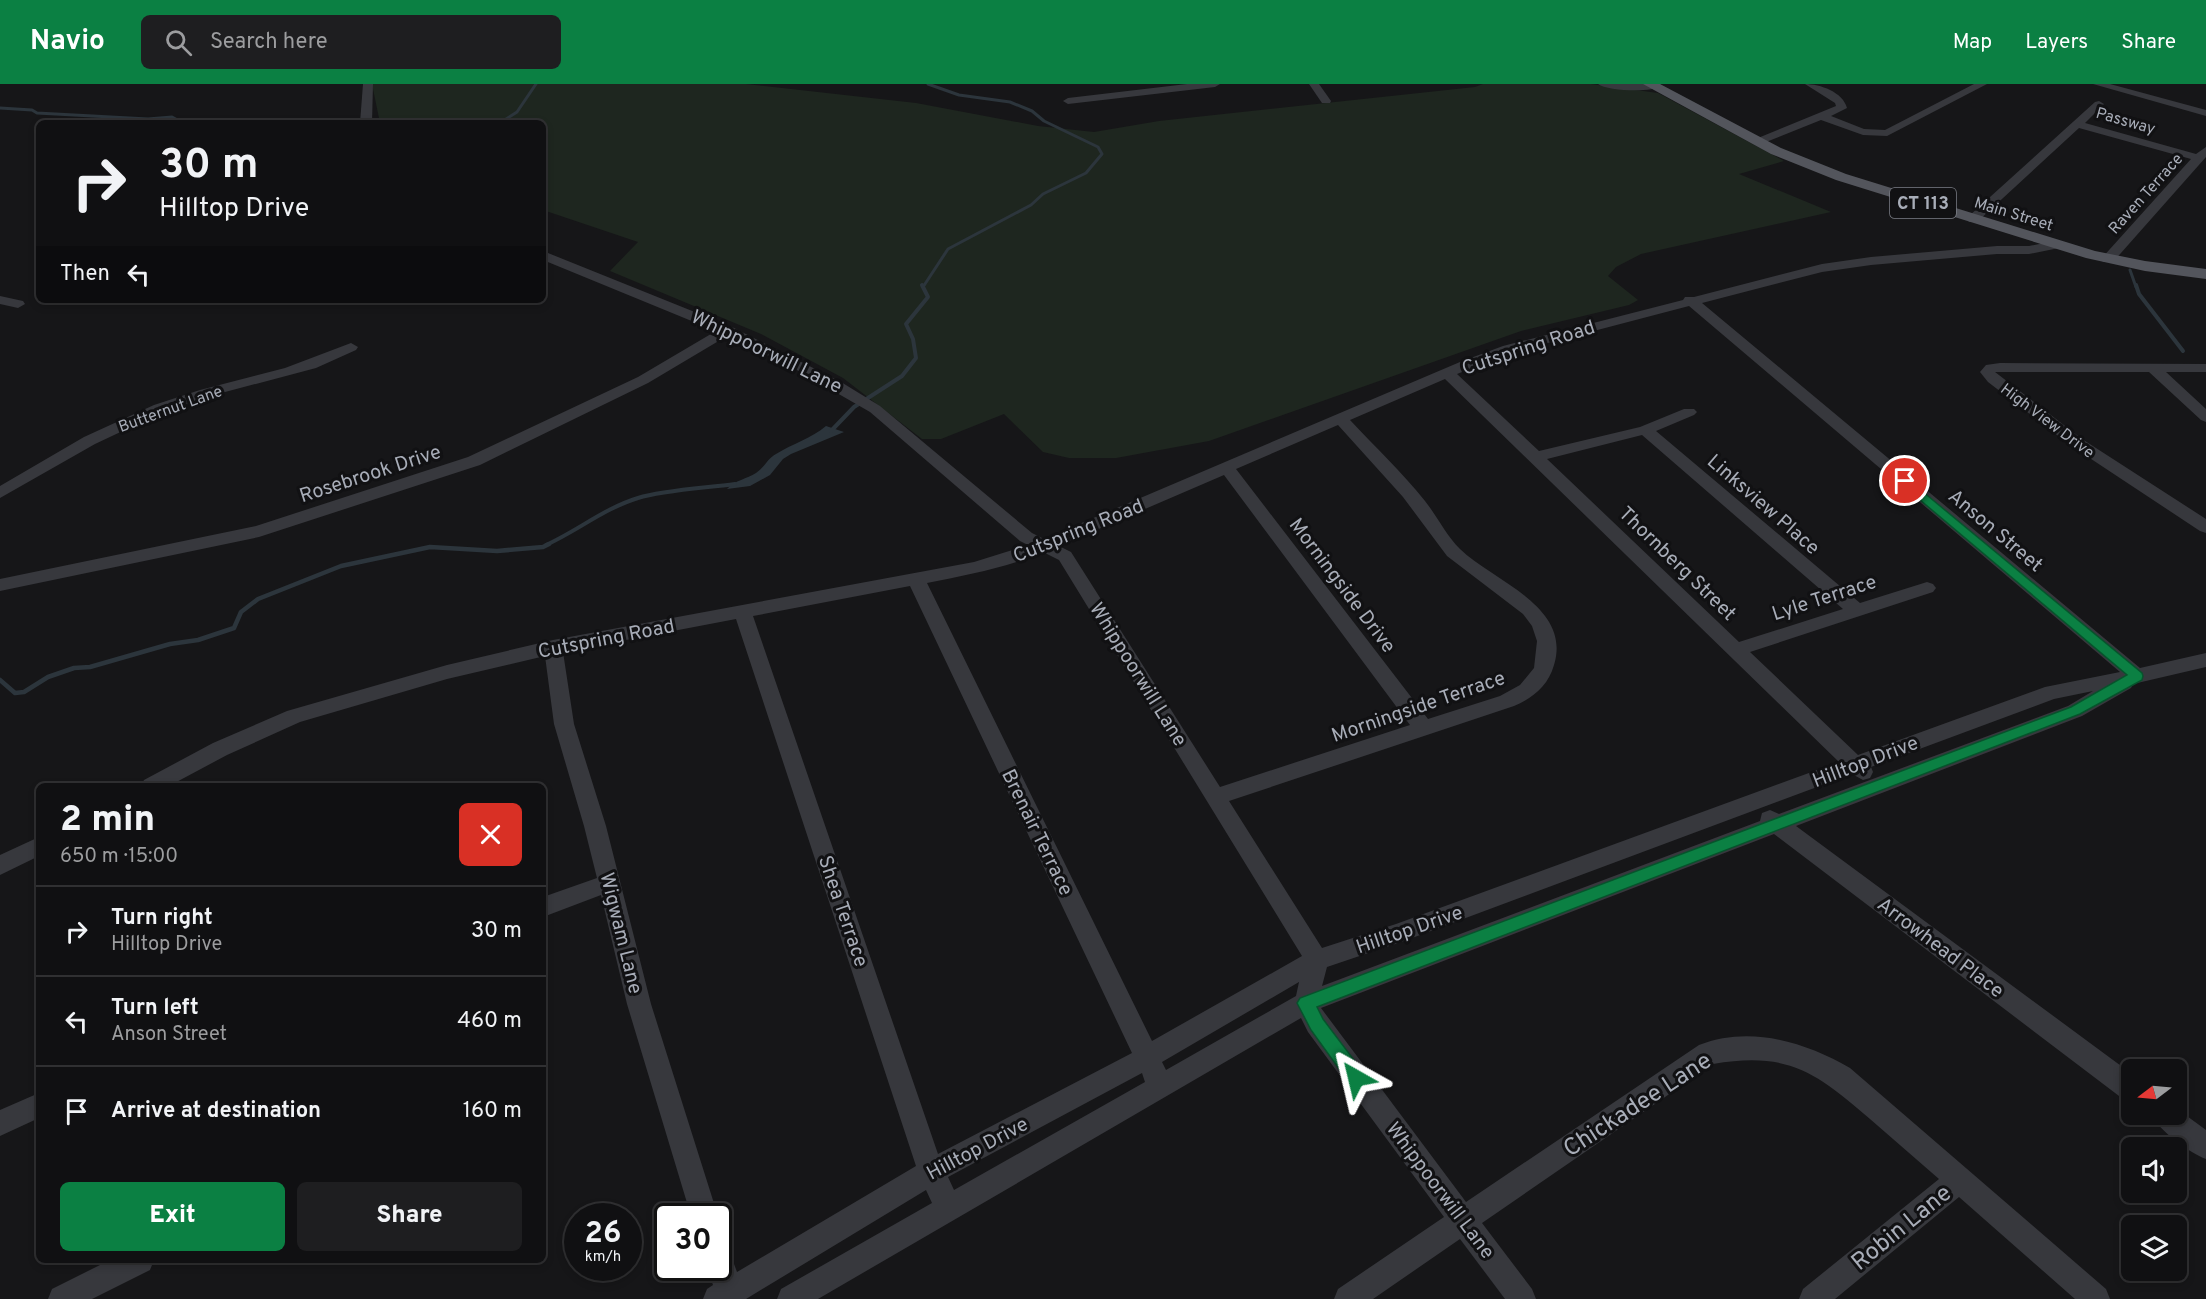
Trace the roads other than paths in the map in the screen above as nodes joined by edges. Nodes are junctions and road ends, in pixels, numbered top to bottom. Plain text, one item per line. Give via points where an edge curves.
1 (368, 84) edge
2 (1215, 84) edge
3 (1314, 84) edge
4 (1604, 84) edge
5 (1681, 84) edge
6 (1810, 84) edge
7 (1982, 84) edge
8 (2098, 84) edge
9 (1655, 85) edge
10 (1068, 101) dead end
11 (1326, 102) dead end
12 (2099, 104) dead end
13 (2206, 114) edge
14 (1822, 117) junction
15 (366, 120) edge
16 (2078, 124) junction
17 (1757, 142) junction
18 (2203, 154) edge
19 (1972, 219) junction
20 (2021, 234) junction
21 (2054, 244) junction
22 (1997, 250) junction
23 (546, 256) edge
24 (2108, 259) junction
25 (2206, 274) edge
26 (0, 300) edge
27 (1690, 300) junction
28 (18, 304) dead end
29 (727, 330) junction
30 (351, 347) dead end
31 (2152, 367) junction
32 (2206, 368) edge
33 (1448, 373) junction
34 (1689, 412) dead end
35 (2206, 417) edge
36 (1341, 419) junction
37 (1645, 430) junction
38 (1536, 457) junction
39 (1227, 468) junction
40 (0, 493) edge
41 (2206, 527) edge
42 (1045, 546) junction
43 (916, 579) junction
44 (0, 585) edge
45 (1927, 588) dead end
46 (1856, 610) junction
47 (743, 612) junction
48 (554, 647) junction
49 (1735, 650) junction
50 (2206, 660) edge
51 (2137, 676) junction
52 (1424, 729) junction
53 (1856, 764) junction
54 (157, 783) edge
55 (1877, 785) junction
56 (1216, 797) junction
57 (1751, 804) junction
58 (1777, 824) junction
59 (36, 848) edge
60 (0, 866) edge
61 (608, 883) junction
62 (546, 906) edge
63 (1317, 960) junction
64 (1306, 1003) junction
65 (1146, 1058) junction
66 (2121, 1082) edge
67 (1160, 1085) junction
68 (36, 1106) edge
69 (0, 1123) edge
70 (2178, 1125) edge
71 (2206, 1146) edge
72 (932, 1172) junction
73 (1960, 1179) junction
74 (701, 1203) edge
75 (949, 1208) junction
76 (1463, 1221) junction
77 (134, 1263) edge
78 (723, 1281) edge
79 (726, 1296) edge
80 (62, 1299) edge
81 (791, 1299) edge
82 (1348, 1299) edge
83 (1522, 1299) edge
84 (1813, 1299) edge
85 (2096, 1299) edge

1 - 15 street
2 - 10 street
3 - 11 street
4 - 9 street
5 - 9 main road
6 - 14 street via 1842,105
7 - 14 street via 1887,133 1857,131
8 - 13 street
9 - 17 main road, Main Street / CT 113
12 - 16 street
14 - 17 street
16 - 18 street, Passway
16 - 19 street
17 - 19 main road, Main Street / CT 113 via 1841,177
18 - 24 street, Raven Terrace
19 - 20 main road, Main Street / CT 113
20 - 21 main road, Main Street / CT 113
20 - 22 street, Cutspring Road
21 - 22 street, Cutspring Road via 2030,250
21 - 24 main road, Main Street / CT 113
22 - 27 street, Cutspring Road via 1832,267
23 - 29 street, Whippoorwill Lane
24 - 25 main road, Main Street / CT 113
26 - 28 street
27 - 33 street, Cutspring Road via 1508,349
27 - 51 street, Anson Street
29 - 42 street, Whippoorwill Lane via 853,394 1026,537
29 - 44 street, Rosebrook Drive via 651,376 474,461 259,531
30 - 40 street, Butternut Lane via 312,365 186,399 134,418 97,435
31 - 32 street, High View Drive
31 - 35 street
31 - 41 street, High View Drive via 2000,366 1987,372 2076,442
33 - 36 street, Cutspring Road
33 - 38 street, Thornberg Street
34 - 37 street
36 - 39 street, Cutspring Road
36 - 52 street, Morningside Terrace via 1416,502 1454,552 1531,613 1547,642 1548,654 1541,677 1520,696
37 - 38 street
37 - 46 street, Linksview Place
38 - 49 street, Thornberg Street
39 - 42 street, Cutspring Road
39 - 52 street, Morningside Drive
42 - 43 street, Cutspring Road via 998,562
42 - 56 street, Whippoorwill Lane via 1065,556
43 - 47 street, Cutspring Road
43 - 65 street, Brenair Terrace
45 - 46 street, Lyle Terrace
46 - 49 street, Lyle Terrace
47 - 48 street, Cutspring Road
47 - 72 street, Shea Terrace
48 - 54 street, Cutspring Road via 447,672 294,716
48 - 61 street, Wigwam Lane via 564,724 591,808
49 - 53 street, Thornberg Street
50 - 51 street, Hilltop Drive
51 - 53 street, Hilltop Drive via 2052,692
51 - 55 street, Hilltop Drive via 2075,711
52 - 56 street, Morningside Terrace
53 - 55 street, Thornberg Street
53 - 57 street, Hilltop Drive
55 - 58 street, Hilltop Drive
56 - 63 street, Whippoorwill Lane
57 - 58 street, Arrowhead Place
57 - 63 street, Hilltop Drive
58 - 64 street, Hilltop Drive
58 - 66 street, Arrowhead Place
59 - 60 street
61 - 62 street
61 - 74 street, Wigwam Lane via 639,1004
63 - 64 street
63 - 65 street, Hilltop Drive
64 - 67 street, Hilltop Drive
64 - 76 street, Whippoorwill Lane via 1317,1024
65 - 67 street, Brenair Terrace
65 - 72 street, Hilltop Drive
67 - 75 street, Hilltop Drive
68 - 69 street
70 - 71 street
72 - 75 street, Shea Terrace
72 - 79 street, Hilltop Drive
73 - 76 street, Chickadee Lane via 1841,1077 1818,1062 1773,1049 1748,1047 1708,1053
73 - 84 street, Robin Lane
73 - 85 street, Chickadee Lane
75 - 81 street, Hilltop Drive
76 - 82 street, Chickadee Lane
76 - 83 street, Whippoorwill Lane
77 - 80 street
78 - 79 street

